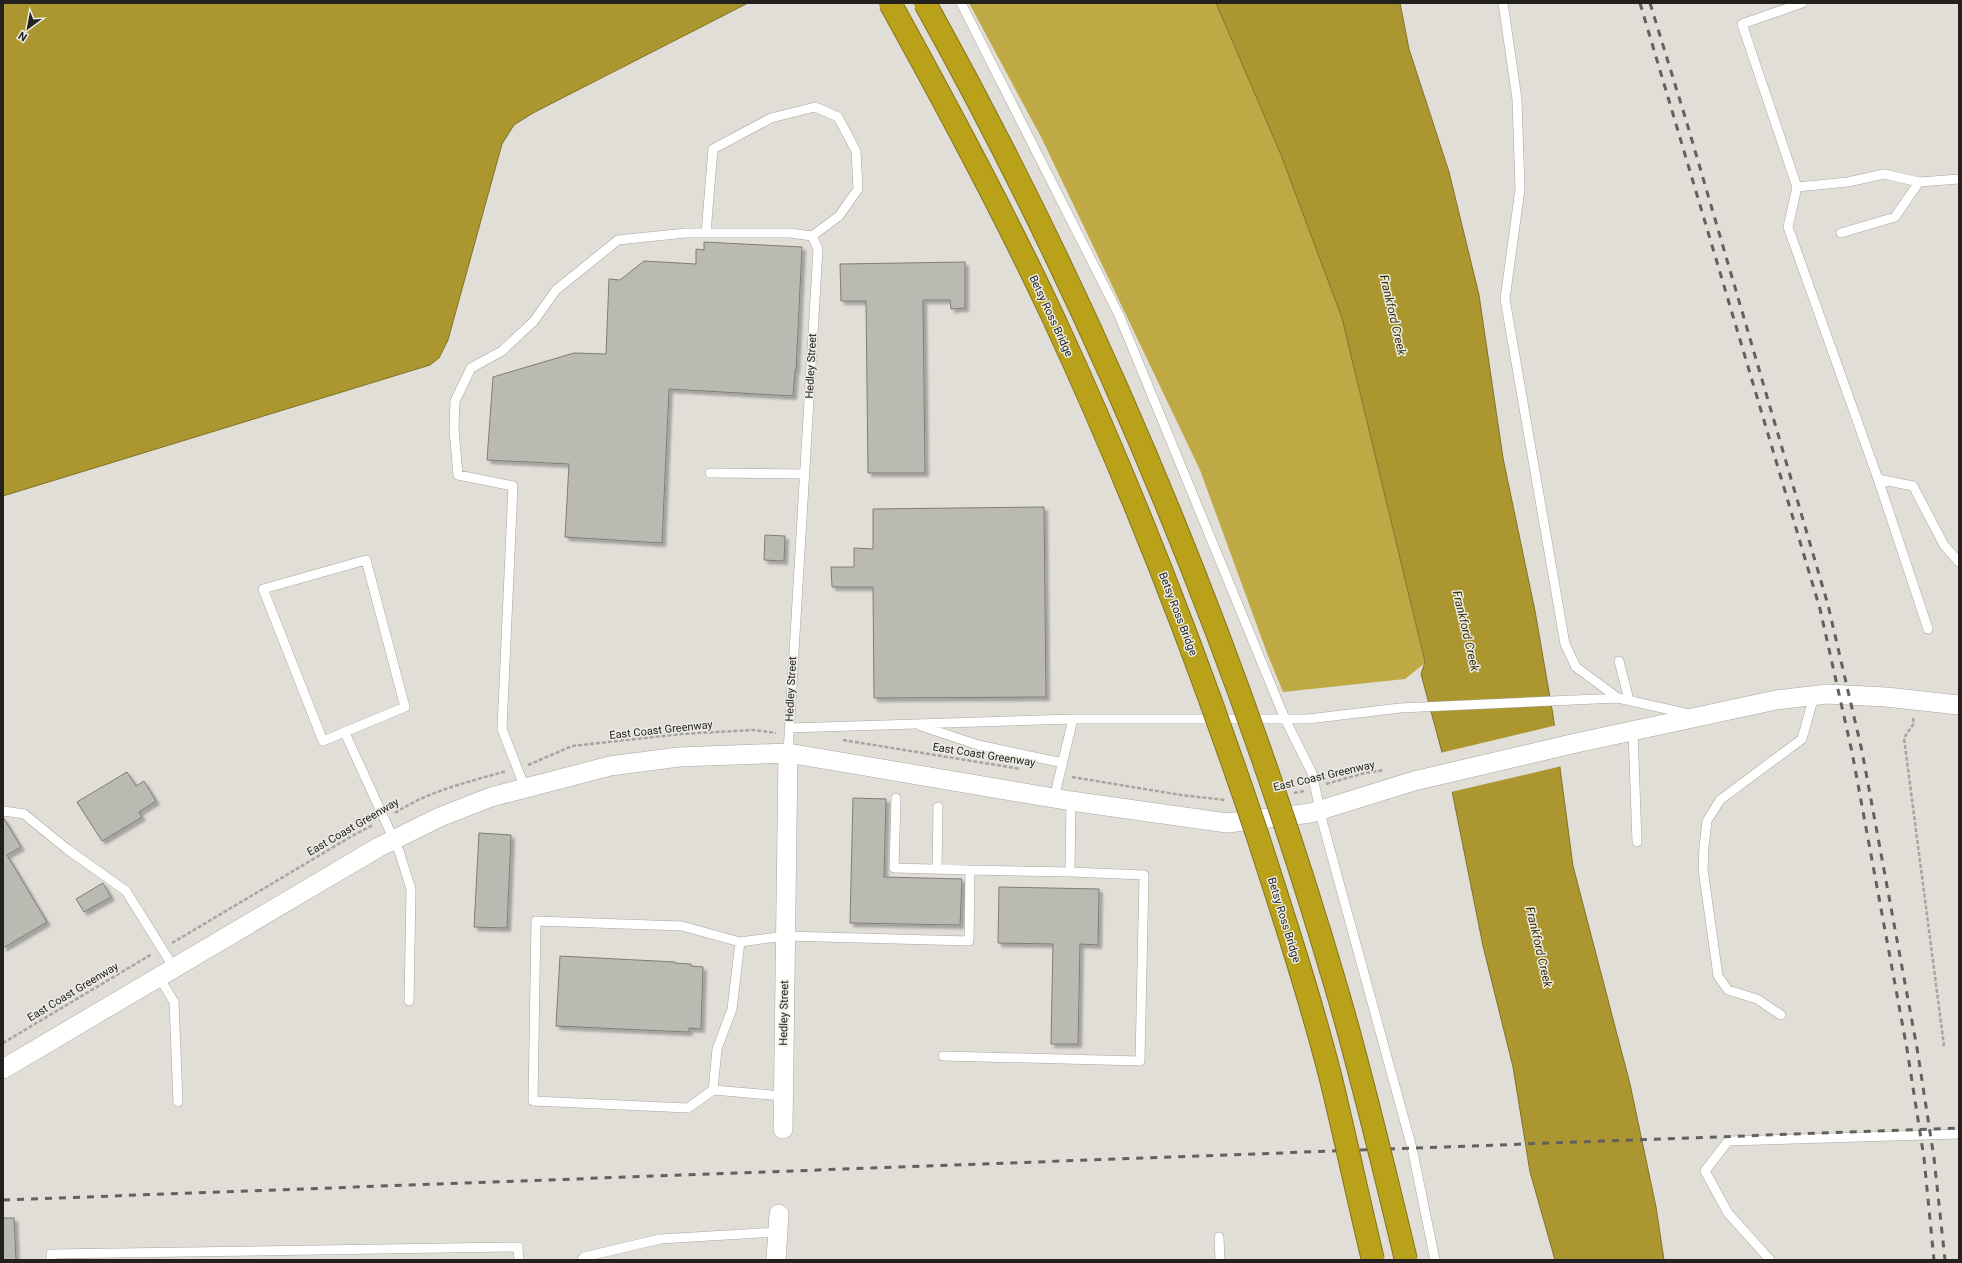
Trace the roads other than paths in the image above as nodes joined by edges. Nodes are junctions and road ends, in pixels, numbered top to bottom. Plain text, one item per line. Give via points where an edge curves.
1 (890, 3) edge
2 (925, 3) edge
3 (961, 3) edge
4 (1502, 3) edge
5 (1802, 3) edge
6 (1959, 179) edge
7 (1919, 182) junction
8 (1797, 187) junction
9 (706, 233) junction
10 (1841, 233) dead end
11 (812, 236) junction
12 (710, 473) dead end
13 (804, 474) junction
14 (1878, 479) junction
15 (1959, 562) edge
16 (1928, 629) dead end
17 (1619, 661) dead end
18 (1814, 696) junction
19 (1618, 698) junction
20 (1629, 700) junction
21 (1959, 705) edge
22 (1699, 716) junction
23 (1073, 719) junction
24 (1285, 719) junction
25 (914, 724) junction
26 (789, 731) junction
27 (1633, 731) junction
28 (345, 733) junction
29 (788, 753) junction
30 (1063, 763) junction
31 (525, 788) junction
32 (896, 798) dead end
33 (1063, 800) junction
34 (938, 807) dead end
35 (1320, 810) junction
36 (3, 811) edge
37 (394, 840) junction
38 (1637, 842) dead end
39 (937, 869) junction
40 (970, 870) junction
41 (1070, 872) junction
42 (785, 936) junction
43 (740, 942) junction
44 (167, 972) junction
45 (409, 1001) dead end
46 (1781, 1015) dead end
47 (943, 1056) dead end
48 (3, 1069) edge
49 (713, 1090) junction
50 (783, 1096) junction
51 (178, 1102) dead end
52 (783, 1130) dead end
53 (1959, 1134) edge
54 (778, 1223) joint
55 (1219, 1237) dead end
56 (296, 1250) junction
57 (51, 1260) edge
58 (296, 1260) edge
59 (519, 1260) edge
60 (582, 1260) edge
61 (776, 1260) edge
62 (1220, 1260) edge
63 (1373, 1260) edge
64 (1406, 1260) edge
65 (1435, 1260) edge
66 (1770, 1260) edge

1 - 63 highway, Betsy Ross Bridge, bridge via 969,148 1053,317 1128,486 1194,653 1277,894 1313,1014 1330,1074
2 - 64 highway, bridge via 998,138 1073,291 1149,461 1199,585 1252,727 1322,940 1357,1061
3 - 24 lane via 1118,315
4 - 19 lane via 1518,99 1520,190 1505,299 1565,644 1576,667
5 - 8 lane via 1742,24
6 - 7 lane
7 - 8 lane via 1884,174 1848,182
7 - 10 lane via 1895,217
8 - 14 lane via 1788,227
9 - 11 lane via 790,233
9 - 11 lane via 713,149 770,118 815,107 838,117 845,130 856,151 858,189 839,216
9 - 31 lane via 618,240 556,290 534,321 502,351 471,368 455,401 454,430 458,475 513,486 502,729
11 - 13 lane, Hedley Street via 818,250
12 - 13 lane
13 - 26 lane, Hedley Street
14 - 15 lane via 1912,486 1944,545
14 - 16 lane
17 - 20 lane
18 - 21 street via 1827,694
18 - 22 street via 1776,700
18 - 46 lane via 1802,739 1720,800 1708,821 1704,846 1703,869 1718,976 1728,990 1757,999
19 - 20 lane
19 - 24 lane via 1400,708 1308,719
20 - 22 lane
22 - 27 street
23 - 24 lane
23 - 25 lane
23 - 30 lane
24 - 35 lane via 1312,772
25 - 26 lane
25 - 30 lane via 978,745
26 - 29 lane, Hedley Street
27 - 35 street via 1414,781
27 - 38 lane
28 - 28 lane via 405,708 366,560 263,589 324,741
28 - 37 lane
29 - 31 street via 680,756 610,766
29 - 33 street
29 - 42 street, Hedley Street
30 - 33 lane via 1060,775
31 - 37 street via 491,797 440,817
32 - 39 lane via 894,868
33 - 35 street via 1227,823
33 - 41 lane
34 - 39 lane
35 - 65 lane via 1411,1143
36 - 44 lane via 24,814 67,849 126,891 162,949
37 - 44 street
37 - 45 lane via 411,889
39 - 40 lane
40 - 41 lane
40 - 42 lane via 969,941
41 - 47 lane via 1144,875 1140,1061
42 - 43 lane
42 - 50 street, Hedley Street
43 - 49 lane via 732,1009 717,1049
43 - 49 lane via 682,926 536,921 533,1101 688,1108
44 - 48 street
44 - 51 lane via 174,1002
49 - 50 lane
50 - 52 street, Hedley Street
53 - 66 lane via 1728,1141 1705,1171 1728,1213
54 - 60 lane via 660,1238 584,1257
54 - 61 street
55 - 62 lane
56 - 57 lane via 50,1254
56 - 58 lane
56 - 59 lane via 518,1247

